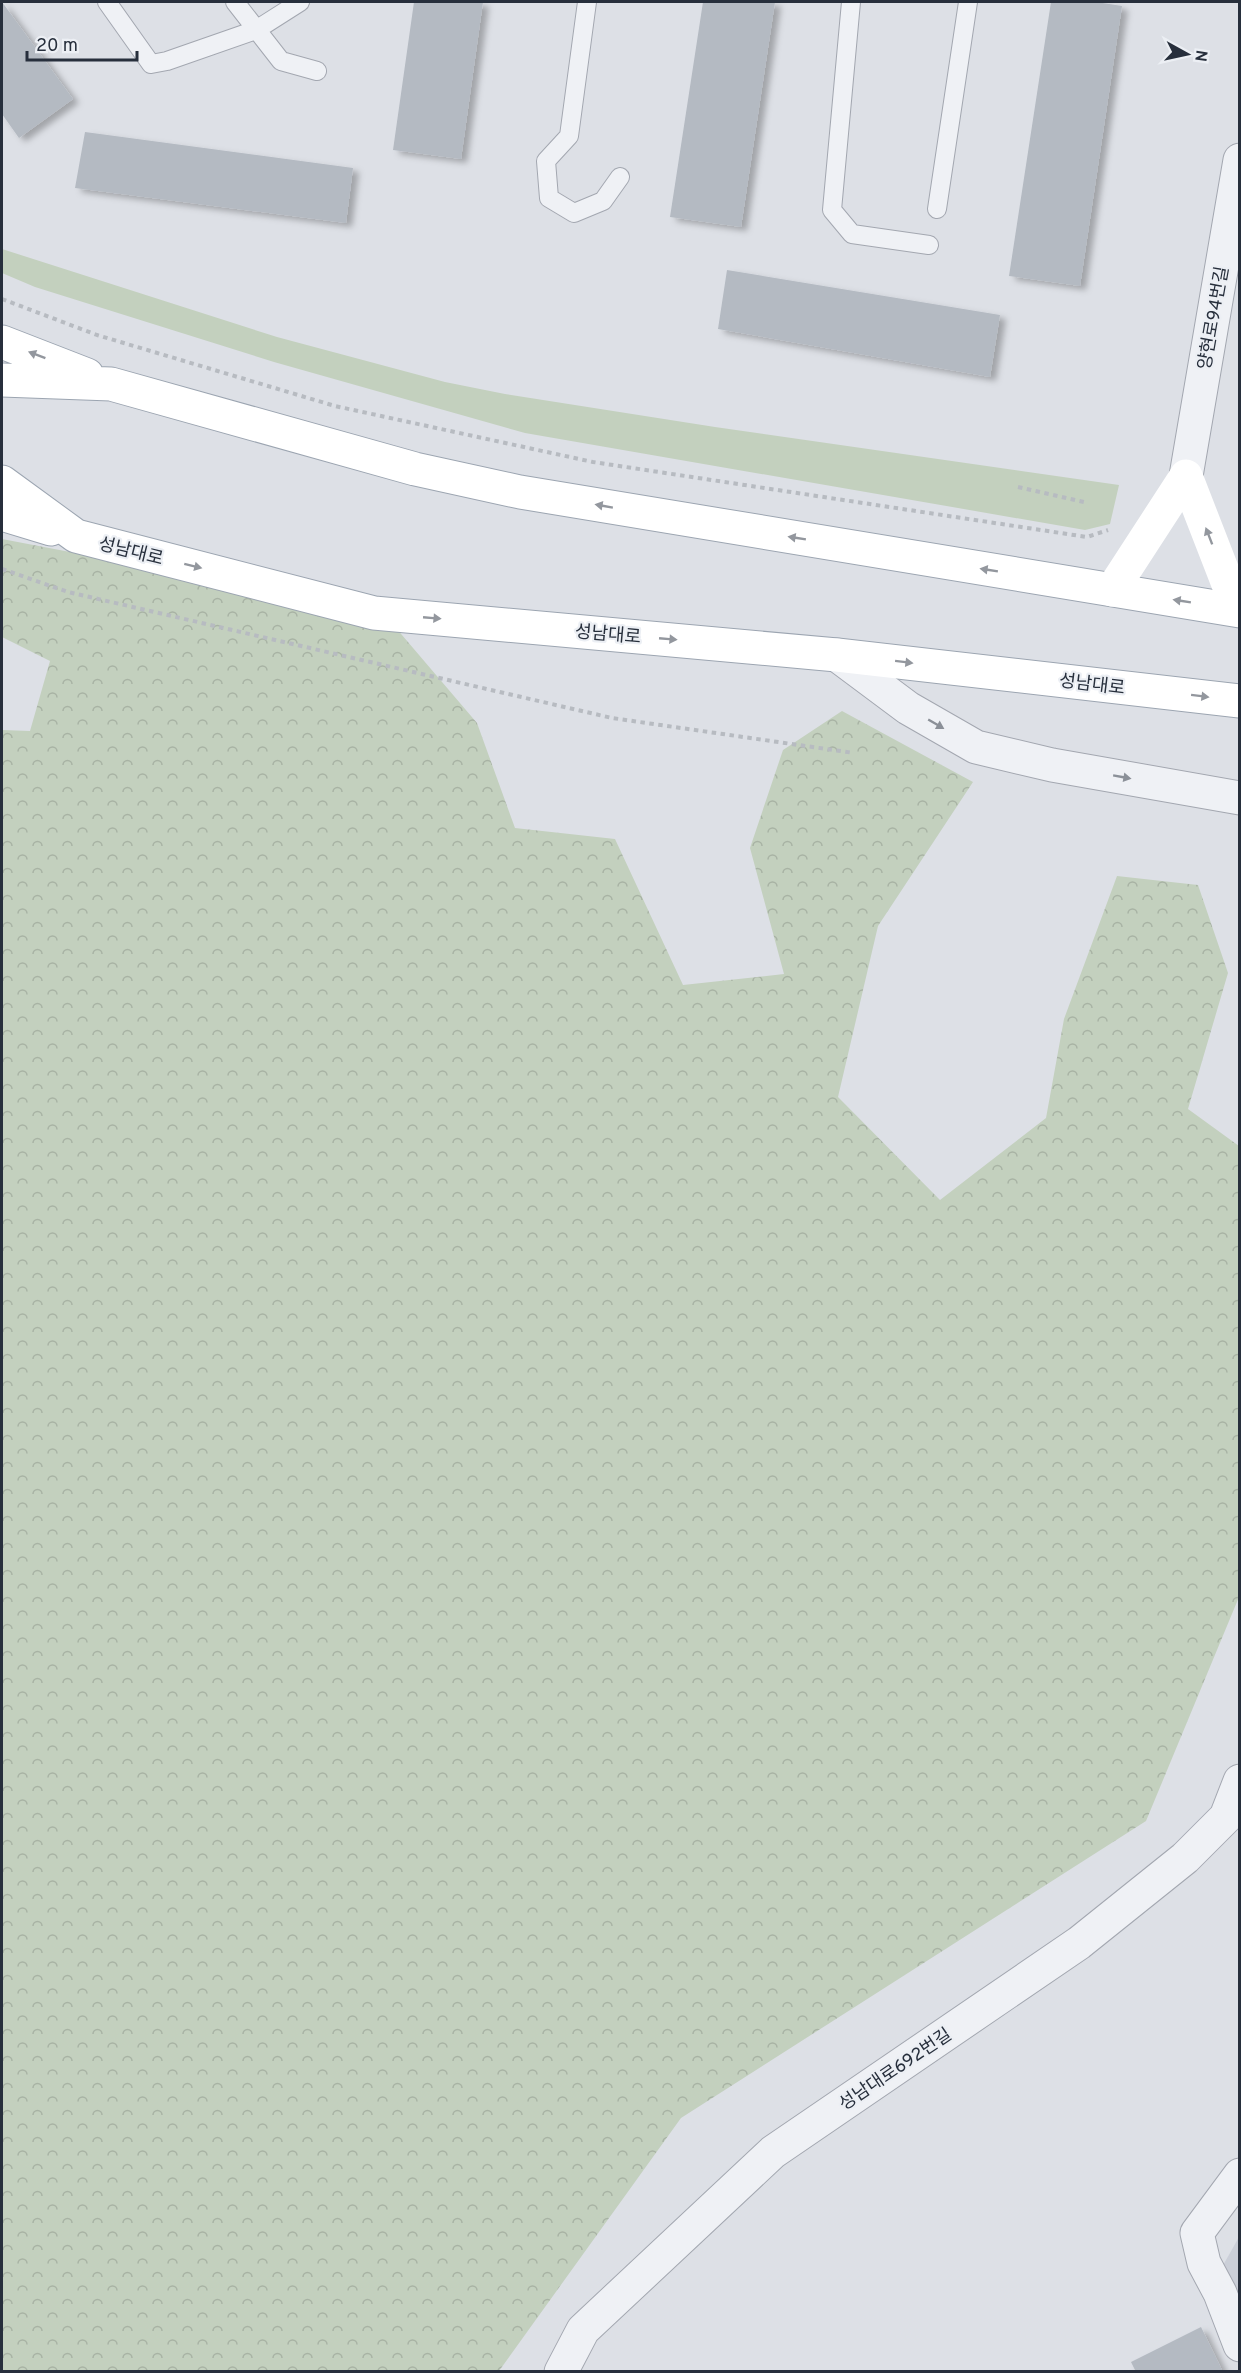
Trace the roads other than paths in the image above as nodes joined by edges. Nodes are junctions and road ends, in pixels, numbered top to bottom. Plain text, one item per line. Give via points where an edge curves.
1 (107, 2) edge
2 (235, 2) edge
3 (300, 2) edge
4 (587, 2) edge
5 (851, 2) edge
6 (968, 2) edge
7 (256, 30) junction
8 (317, 71) dead end
9 (1239, 160) edge
10 (620, 177) dead end
11 (937, 209) dead end
12 (929, 245) dead end
13 (2, 342) edge
14 (2, 380) edge
15 (111, 384) junction
16 (1186, 476) junction
17 (2, 482) edge
18 (2, 514) edge
19 (76, 536) junction
20 (1112, 590) junction
21 (1239, 610) edge
22 (837, 655) junction
23 (1239, 701) edge
24 (1239, 798) edge
25 (1239, 1781) edge
26 (1239, 2175) edge
27 (1236, 2323) edge
28 (583, 2330) junction
29 (561, 2372) edge
30 (589, 2372) edge

1 - 7 lane via 151,64
2 - 7 lane
3 - 7 lane
4 - 10 lane via 568,136 546,161 549,198 574,213 603,201
5 - 12 lane via 832,210 852,234
6 - 11 lane
7 - 8 lane via 281,62
9 - 16 street, 양현로94번길
15 -> 13 main road
14 - 15 main road
20 -> 15 main road via 520,492 415,469
16 - 20 main road
21 -> 16 main road
17 - 19 main road, 성남대로
18 - 19 main road
19 -> 22 main road, 성남대로 via 374,613
21 -> 20 main road
22 -> 23 main road, 성남대로
22 -> 24 street via 908,708 976,747 1052,765
25 - 28 street, 성남대로692번길 via 1226,1817 1185,1858 1079,1943 773,2152
26 - 27 street via 1197,2233 1204,2263
28 - 29 street, 성남대로692번길
28 - 30 street

